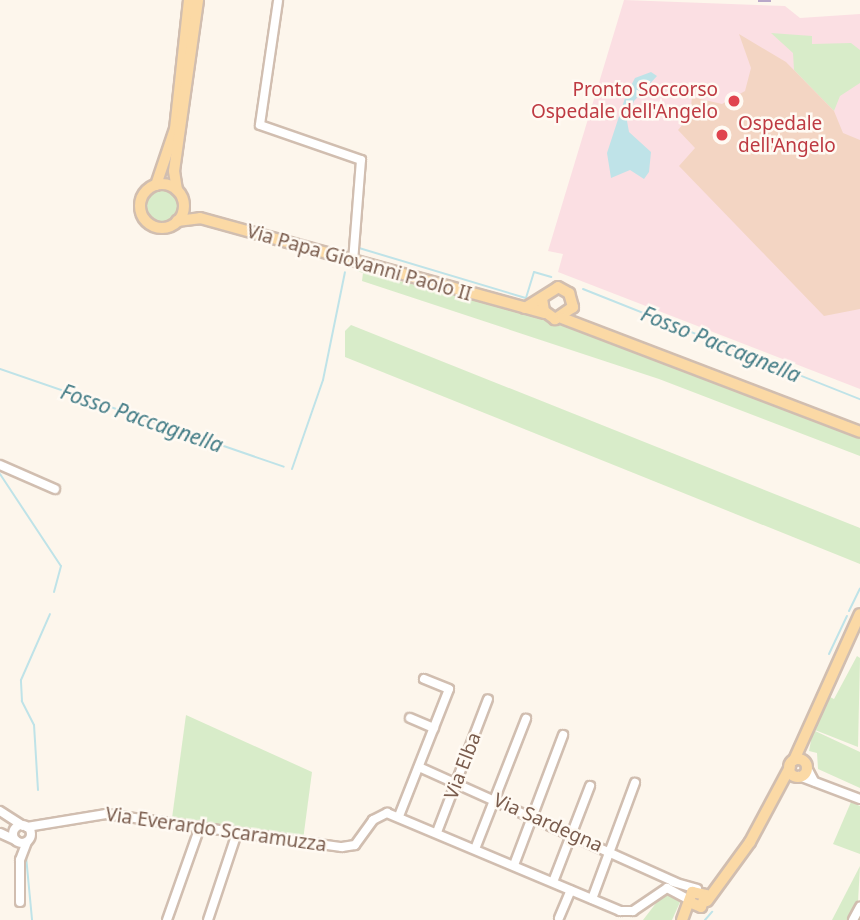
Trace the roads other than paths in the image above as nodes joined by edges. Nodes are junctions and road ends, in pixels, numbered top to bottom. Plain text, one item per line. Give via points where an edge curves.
1 (189, 0) edge
2 (198, 0) edge
3 (278, 1) edge
4 (187, 68) junction
5 (156, 185) junction
6 (177, 190) junction
7 (183, 202) junction
8 (200, 218) junction
9 (177, 221) junction
10 (353, 261) junction
11 (542, 298) junction
12 (573, 307) junction
13 (518, 309) junction
14 (545, 313) junction
15 (562, 318) junction
16 (580, 324) junction
17 (860, 432) edge
18 (0, 465) edge
19 (55, 489) dead end
20 (860, 614) edge
21 (424, 679) dead end
22 (488, 699) dead end
23 (410, 718) dead end
24 (526, 719) dead end
25 (434, 728) junction
26 (563, 736) dead end
27 (419, 766) junction
28 (799, 769) junction
29 (457, 782) junction
30 (635, 783) dead end
31 (590, 786) dead end
32 (495, 798) junction
33 (860, 799) edge
34 (0, 811) edge
35 (533, 815) junction
36 (399, 816) junction
37 (200, 827) junction
38 (437, 832) junction
39 (237, 833) junction
40 (572, 833) junction
41 (2, 834) edge
42 (22, 836) junction
43 (289, 840) junction
44 (475, 849) junction
45 (286, 850) dead end
46 (609, 850) junction
47 (514, 865) junction
48 (731, 871) junction
49 (553, 882) junction
50 (676, 882) junction
51 (698, 889) junction
52 (571, 890) junction
53 (650, 897) junction
54 (592, 899) junction
55 (20, 902) dead end
56 (696, 903) junction
57 (860, 907) edge
58 (559, 918) dead end
59 (167, 920) edge
60 (208, 920) edge
61 (682, 920) edge
62 (688, 920) edge
63 (853, 920) edge

1 - 4 main road
2 - 4 main road
3 - 10 street via 260,122 268,131 361,160
4 - 5 main road via 169,155
4 - 6 main road via 174,167
5 - 6 main road
5 - 9 main road via 140,199 143,219 159,228
6 - 7 main road
7 - 8 main road, Via Papa Giovanni Paolo II
7 - 9 main road
8 - 9 main road, Via Papa Giovanni Paolo II
8 - 10 main road, Via Papa Giovanni Paolo II
10 - 13 main road, Via Papa Giovanni Paolo II
11 - 12 main road via 562,288
11 - 13 main road
11 - 14 main road
12 - 15 main road
12 - 16 main road
13 - 14 main road, Via Papa Giovanni Paolo II
14 - 15 main road, Via Papa Giovanni Paolo II
15 - 16 main road
16 - 17 main road
18 - 19 street
20 - 28 main road via 811,721
21 - 25 street via 449,689
22 - 29 street, Via Elba
23 - 25 street
24 - 32 street
25 - 27 street
26 - 35 street
27 - 29 street, Via Sardegna
27 - 36 street
28 - 33 street
28 - 48 main road via 780,788
29 - 32 street, Via Sardegna
29 - 38 street, Via Elba
30 - 46 street
31 - 40 street
32 - 35 street, Via Sardegna
32 - 44 street
34 - 42 street via 10,815
35 - 40 street, Via Sardegna
35 - 47 street
36 - 38 street
36 - 43 street, Via Everardo Scaramuzza via 377,816 351,846
37 - 39 street, Via Everardo Scaramuzza
37 - 42 street, Via Everardo Scaramuzza via 95,813 38,824
37 - 59 street
38 - 44 street
39 - 43 street, Via Everardo Scaramuzza
39 - 60 street
40 - 46 street, Via Sardegna
40 - 49 street
41 - 42 street
42 - 55 street
43 - 45 street
44 - 47 street
46 - 50 street, Via Sardegna
46 - 54 street
47 - 49 street
48 - 51 main road
48 - 56 main road
49 - 52 street
50 - 51 street
50 - 53 street via 664,883
51 - 56 main road
51 - 56 main road
52 - 54 street
52 - 58 street
53 - 54 street via 624,912
53 - 56 street via 670,887
56 - 61 main road
56 - 62 main road
57 - 63 street

